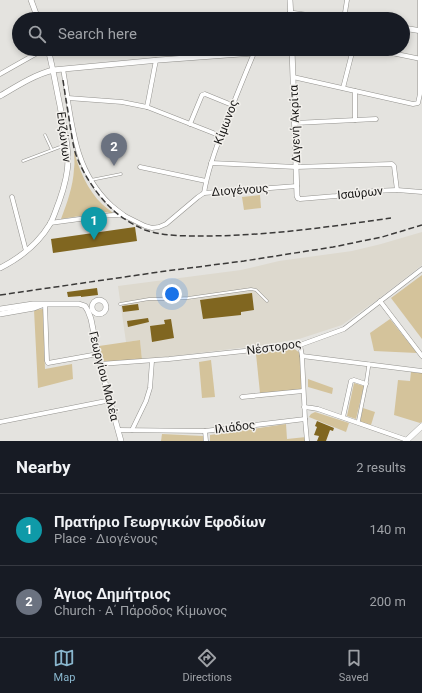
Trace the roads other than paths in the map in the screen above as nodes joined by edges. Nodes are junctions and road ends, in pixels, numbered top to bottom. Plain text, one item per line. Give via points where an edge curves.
1 (31, 0) edge
2 (290, 0) edge
3 (347, 0) edge
4 (420, 0) edge
5 (35, 12) edge
6 (291, 12) edge
7 (345, 12) edge
8 (410, 29) edge
9 (421, 31) edge
10 (32, 56) edge
11 (49, 56) edge
12 (212, 56) edge
13 (253, 56) edge
14 (292, 56) edge
15 (351, 56) edge
16 (406, 56) edge
17 (421, 59) junction
18 (156, 60) junction
19 (64, 69) junction
20 (53, 70) junction
21 (0, 74) edge
22 (293, 77) junction
23 (343, 88) junction
24 (355, 91) junction
25 (0, 96) edge
26 (68, 98) junction
27 (232, 106) junction
28 (147, 107) junction
29 (376, 119) dead end
30 (355, 120) junction
31 (295, 123) junction
32 (190, 124) junction
33 (45, 136) dead end
34 (221, 136) junction
35 (67, 148) junction
36 (52, 150) junction
37 (23, 161) dead end
38 (211, 164) junction
39 (140, 167) dead end
40 (296, 167) junction
41 (121, 174) dead end
42 (91, 180) junction
43 (206, 181) junction
44 (297, 186) junction
45 (396, 190) junction
46 (422, 192) edge
47 (204, 193) junction
48 (12, 197) dead end
49 (298, 198) joint
50 (125, 216) junction
51 (50, 223) junction
52 (26, 251) junction
53 (0, 268) edge
54 (422, 269) edge
55 (267, 301) dead end
56 (380, 301) junction
57 (45, 304) junction
58 (120, 304) dead end
59 (92, 306) junction
60 (0, 309) edge
61 (88, 311) junction
62 (96, 313) junction
63 (0, 314) edge
64 (91, 319) junction
65 (300, 345) junction
66 (98, 354) junction
67 (302, 356) junction
68 (422, 356) edge
69 (152, 361) junction
70 (100, 364) junction
71 (369, 364) junction
72 (422, 371) edge
73 (366, 384) junction
74 (303, 391) junction
75 (242, 397) dead end
76 (110, 399) junction
77 (304, 407) junction
78 (343, 417) junction
79 (305, 419) junction
80 (0, 422) edge
81 (358, 423) junction
82 (422, 426) edge
83 (118, 430) junction
84 (132, 430) junction
85 (205, 431) junction
86 (407, 440) edge
87 (121, 441) edge
88 (206, 441) edge
89 (307, 441) edge

1 - 5 street
2 - 6 street
3 - 7 street
4 - 9 street
8 - 9 street
9 - 17 street
10 - 21 street
11 - 20 street, Ευζώνων
12 - 18 street
13 - 27 street, Κίμωνος
14 - 22 street, Διγενή Ακρίτα
15 - 23 street
16 - 17 street
17 - 24 street via 418,103
18 - 19 street
18 - 28 street
19 - 20 street
19 - 26 street
20 - 25 street via 44,72
20 - 35 street, Ευζώνων
22 - 23 street
22 - 31 street, Διγενή Ακρίτα
23 - 24 street
24 - 30 street
26 - 28 street via 122,102
26 - 42 street via 76,144
27 - 32 street via 202,95
27 - 34 street, Κίμωνος
28 - 32 street
29 - 30 street
30 - 31 street
31 - 40 street, Διγενή Ακρίτα
32 - 34 street
33 - 36 lane
34 - 38 street, Κίμωνος
35 - 36 lane via 62,146
35 - 51 street, Ευζώνων via 66,183
36 - 37 lane
38 - 40 street
38 - 43 street, Κίμωνος
39 - 43 street
40 - 44 street, Διγενή Ακρίτα
40 - 45 street via 392,164
41 - 42 lane
42 - 50 street via 110,204
43 - 47 street, Κίμωνος
44 - 47 street, Διογένους
44 - 49 street, Διγενή Ακρίτα
45 - 46 street, Ισαύρων
45 - 49 street, Ισαύρων
47 - 50 street, Διογένους via 159,227 145,226
48 - 52 street
50 - 51 street, Διογένους via 102,216
51 - 52 street
52 - 53 street
54 - 56 street, Νέστορος
55 - 58 lane via 251,288 188,298 149,299
56 - 65 street, Νέστορος via 344,329
56 - 68 street
57 - 60 street
57 - 61 street via 84,305
57 - 63 street
57 - 66 street via 48,363
59 - 61 street
59 - 62 street
59 - 62 street via 98,300 105,304 105,311
61 - 62 street
61 - 64 street, Γεωργίου Μαλέα
62 - 64 street
64 - 66 street, Γεωργίου Μαλέα
65 - 67 street
65 - 69 street, Νέστορος
66 - 70 street, Γεωργίου Μαλέα
67 - 71 street
67 - 74 street
69 - 70 street, Νέστορος
69 - 84 street via 150,388
70 - 76 street, Γεωργίου Μαλέα
71 - 72 street
71 - 73 street
73 - 78 street via 351,381
73 - 81 street
74 - 75 street
74 - 77 street
76 - 80 street
76 - 83 street, Γεωργίου Μαλέα
77 - 78 street
77 - 79 street
78 - 81 street
79 - 85 street, Ιλιάδος
79 - 89 street
81 - 86 street
82 - 86 main road
83 - 84 street, Ιλιάδος
83 - 87 street, Γεωργίου Μαλέα
84 - 85 street, Ιλιάδος
85 - 88 street

